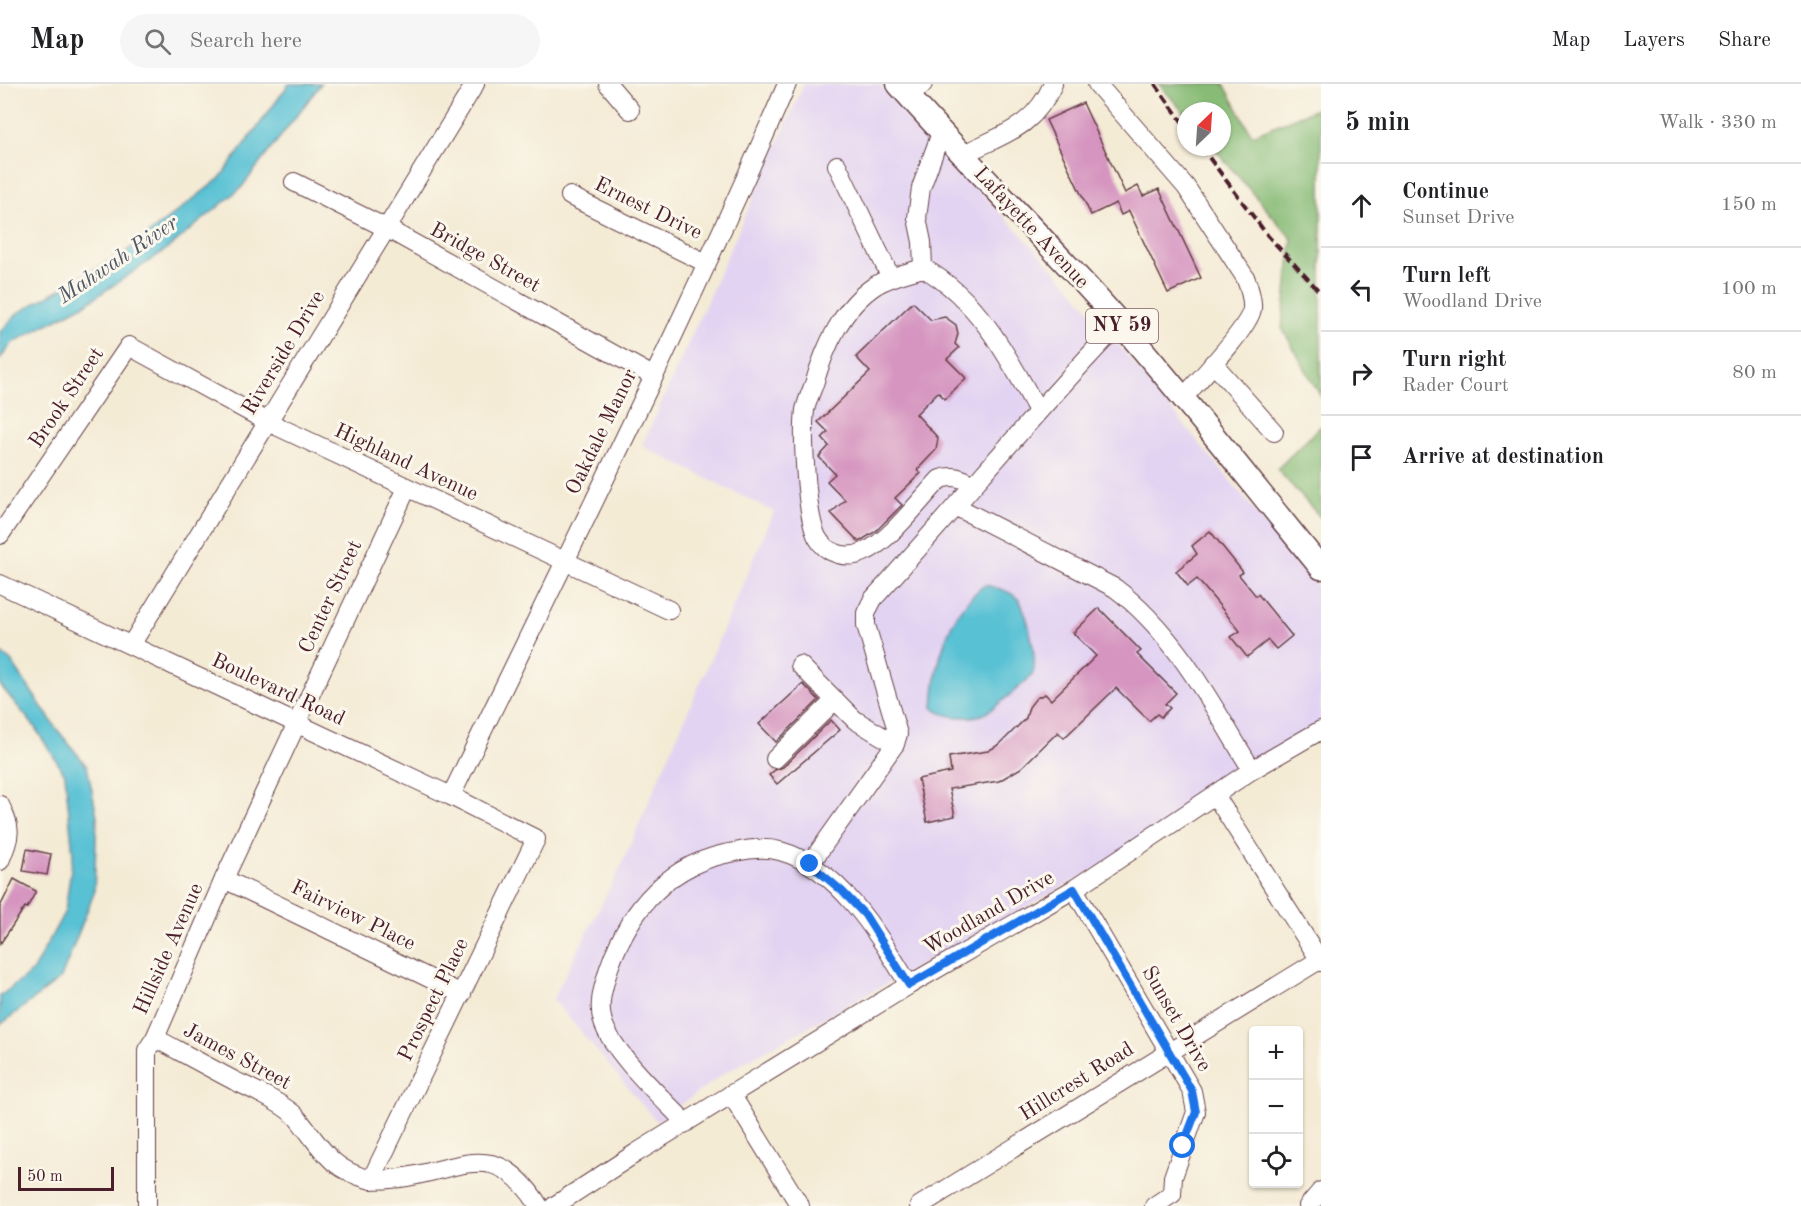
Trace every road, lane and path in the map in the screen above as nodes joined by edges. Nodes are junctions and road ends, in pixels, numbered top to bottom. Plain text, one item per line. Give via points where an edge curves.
1 (475, 84) edge
2 (608, 84) edge
3 (787, 84) edge
4 (1053, 84) edge
5 (1097, 84) edge
6 (910, 88) edge
7 (630, 110) dead end
8 (941, 133) junction
9 (962, 155) junction
10 (837, 165) dead end
11 (294, 182) dead end
12 (570, 196) dead end
13 (386, 228) junction
14 (706, 263) junction
15 (923, 268) junction
16 (891, 278) junction
17 (1120, 323) junction
18 (129, 346) joint
19 (1213, 363) junction
20 (653, 376) junction
21 (1182, 399) junction
22 (1038, 411) junction
23 (268, 422) junction
24 (1274, 432) dead end
25 (973, 485) junction
26 (407, 488) junction
27 (957, 507) junction
28 (0, 535) edge
29 (564, 561) junction
30 (1321, 568) edge
31 (0, 584) edge
32 (669, 610) dead end
33 (131, 645) junction
34 (800, 665) dead end
35 (835, 700) junction
36 (296, 724) junction
37 (1321, 730) edge
38 (895, 744) junction
39 (775, 759) dead end
40 (1252, 770) junction
41 (1215, 795) junction
42 (451, 796) junction
43 (0, 805) edge
44 (536, 839) joint
45 (0, 861) edge
46 (810, 864) junction
47 (224, 879) junction
48 (1074, 889) junction
49 (1321, 960) edge
50 (909, 985) junction
51 (462, 994) junction
52 (154, 1038) junction
53 (1169, 1052) junction
54 (731, 1094) junction
55 (686, 1123) junction
56 (371, 1180) junction
57 (1321, 1191) edge
58 (1177, 1200) edge
59 (147, 1206) edge
60 (539, 1206) edge
61 (554, 1206) edge
62 (800, 1206) edge
63 (919, 1206) edge
64 (1154, 1206) edge
65 (1308, 1206) edge

1 - 13 street, Riverside Drive
2 - 7 street
3 - 14 street, Oakdale Manor
4 - 9 street via 1032,118
5 - 19 street via 1186,187 1251,292 1252,310 1245,326
6 - 8 main road, Lafayette Avenue / NY 59
8 - 9 main road, Lafayette Avenue / NY 59
8 - 15 street via 923,180 918,208
9 - 17 main road, Lafayette Avenue / NY 59
10 - 16 street
11 - 13 street, Bridge Street
12 - 14 street, Ernest Drive
13 - 20 street, Bridge Street
13 - 23 street, Riverside Drive
14 - 20 street, Oakdale Manor
15 - 16 street
15 - 22 street via 940,278 980,317 1014,366
16 - 25 street via 852,306 828,342 805,410 809,509 817,537 831,553 864,552 890,534 940,479 950,476
17 - 21 main road, Lafayette Avenue / NY 59
17 - 22 street
18 - 23 street, Highland Avenue
18 - 28 street, Brook Street
19 - 21 street
19 - 24 street
20 - 29 street, Oakdale Manor
21 - 30 main road, Lafayette Avenue / NY 59
22 - 25 street
23 - 26 street, Highland Avenue
23 - 33 street, Riverside Drive
25 - 27 street
26 - 29 street, Highland Avenue
26 - 36 street, Center Street
27 - 38 street via 873,599 866,613 866,625 898,734
27 - 40 street via 1115,588 1135,603 1187,664
29 - 32 street, Highland Avenue
29 - 42 street, Oakdale Manor
31 - 33 street, Boulevard Road
33 - 36 street, Boulevard Road
34 - 35 street
35 - 38 street via 855,720
35 - 39 street
36 - 42 street, Boulevard Road
36 - 47 street, Hillside Avenue
37 - 40 street, Woodland Drive
38 - 46 street
40 - 41 street, Woodland Drive
41 - 48 street, Woodland Drive
41 - 49 street
42 - 44 street, Boulevard Road
43 - 45 street via 9,822 8,840
44 - 51 street, Prospect Place
46 - 50 street via 865,915
46 - 55 street via 780,851 752,849 713,855 684,867 656,890 633,918 615,950 601,995 603,1021 620,1051
47 - 51 street, Fairview Place
47 - 52 street, Hillside Avenue
48 - 50 street, Woodland Drive
48 - 53 street, Sunset Drive
49 - 53 street, Hillcrest Road
50 - 54 street, Woodland Drive
51 - 56 street, Prospect Place
52 - 56 street, James Street via 293,1113 337,1167
52 - 59 street, Hillside Avenue via 147,1050
53 - 58 street, Sunset Drive via 1192,1091 1196,1112 1173,1178
53 - 63 street, Hillcrest Road
54 - 55 street, Woodland Drive
54 - 62 street
55 - 61 street, Woodland Drive
56 - 60 street, James Street via 411,1176 457,1164 488,1163 508,1169
57 - 65 street
58 - 64 street, Sunset Drive

